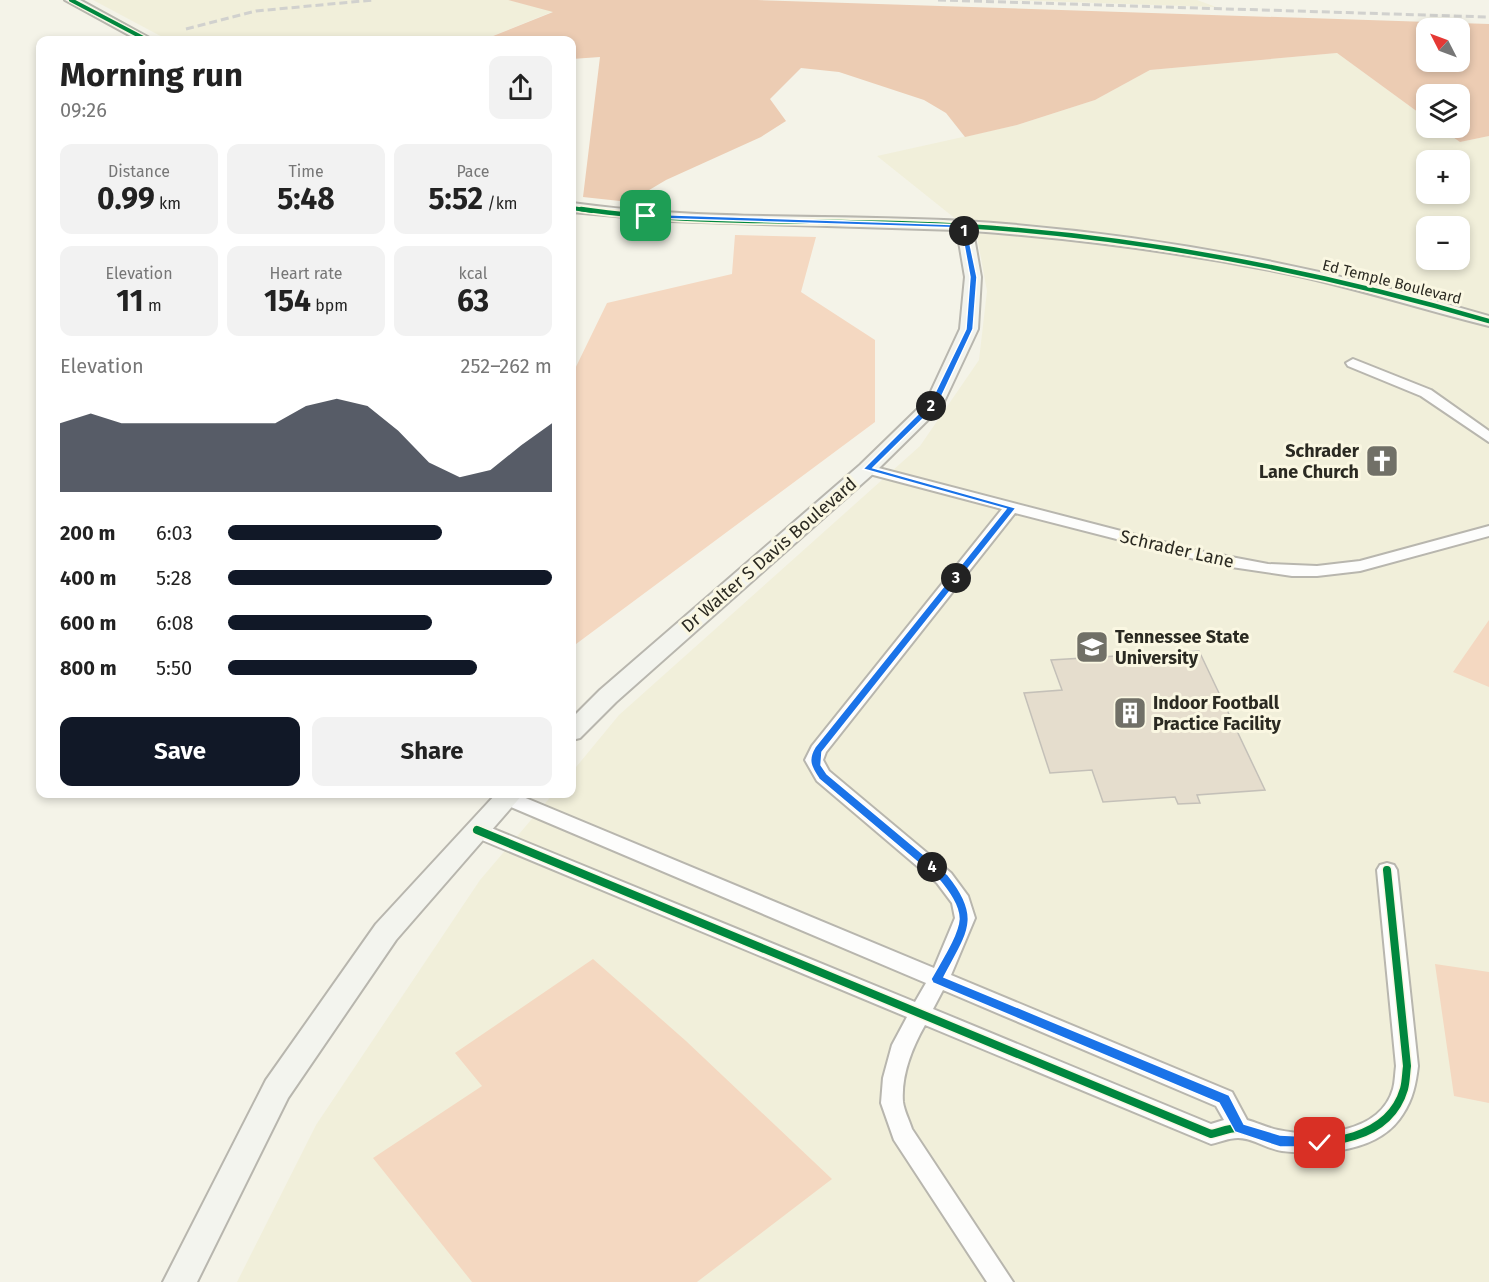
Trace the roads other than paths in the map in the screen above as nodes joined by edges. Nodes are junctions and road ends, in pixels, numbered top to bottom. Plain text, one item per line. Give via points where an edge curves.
1 (71, 0) edge
2 (139, 36) edge
3 (576, 208) edge
4 (964, 226) junction
5 (1489, 321) edge
6 (1353, 363) dead end
7 (1489, 438) edge
8 (867, 469) junction
9 (1011, 508) junction
10 (1489, 531) edge
11 (576, 728) edge
12 (505, 798) edge
13 (515, 798) edge
14 (477, 830) junction
15 (1387, 870) dead end
16 (937, 979) junction
17 (920, 1013) junction
18 (1240, 1128) junction
19 (180, 1282) edge
20 (1001, 1282) edge

1 - 2 main road
3 - 4 main road, Ed Temple Boulevard via 646,216
4 - 5 main road, Ed Temple Boulevard via 1074,235 1259,264 1366,287
4 - 8 main road, Dr Walter S Davis Boulevard via 973,277 969,329 935,402
6 - 7 street via 1426,393
8 - 9 street, Schrader Lane
8 - 11 main road, Dr Walter S Davis Boulevard
9 - 10 street, Schrader Lane via 1195,555 1300,571 1358,566
9 - 16 street via 815,756 815,765 823,776 944,878 958,895 965,918
12 - 14 main road
13 - 16 street
14 - 17 street
14 - 19 main road via 386,932 277,1089
15 - 18 street via 1407,1066 1399,1103 1373,1130 1342,1140 1284,1142
16 - 17 street
16 - 18 street via 1224,1099
17 - 18 street via 1211,1134
17 - 20 street via 897,1063 892,1103 895,1115 902,1132

